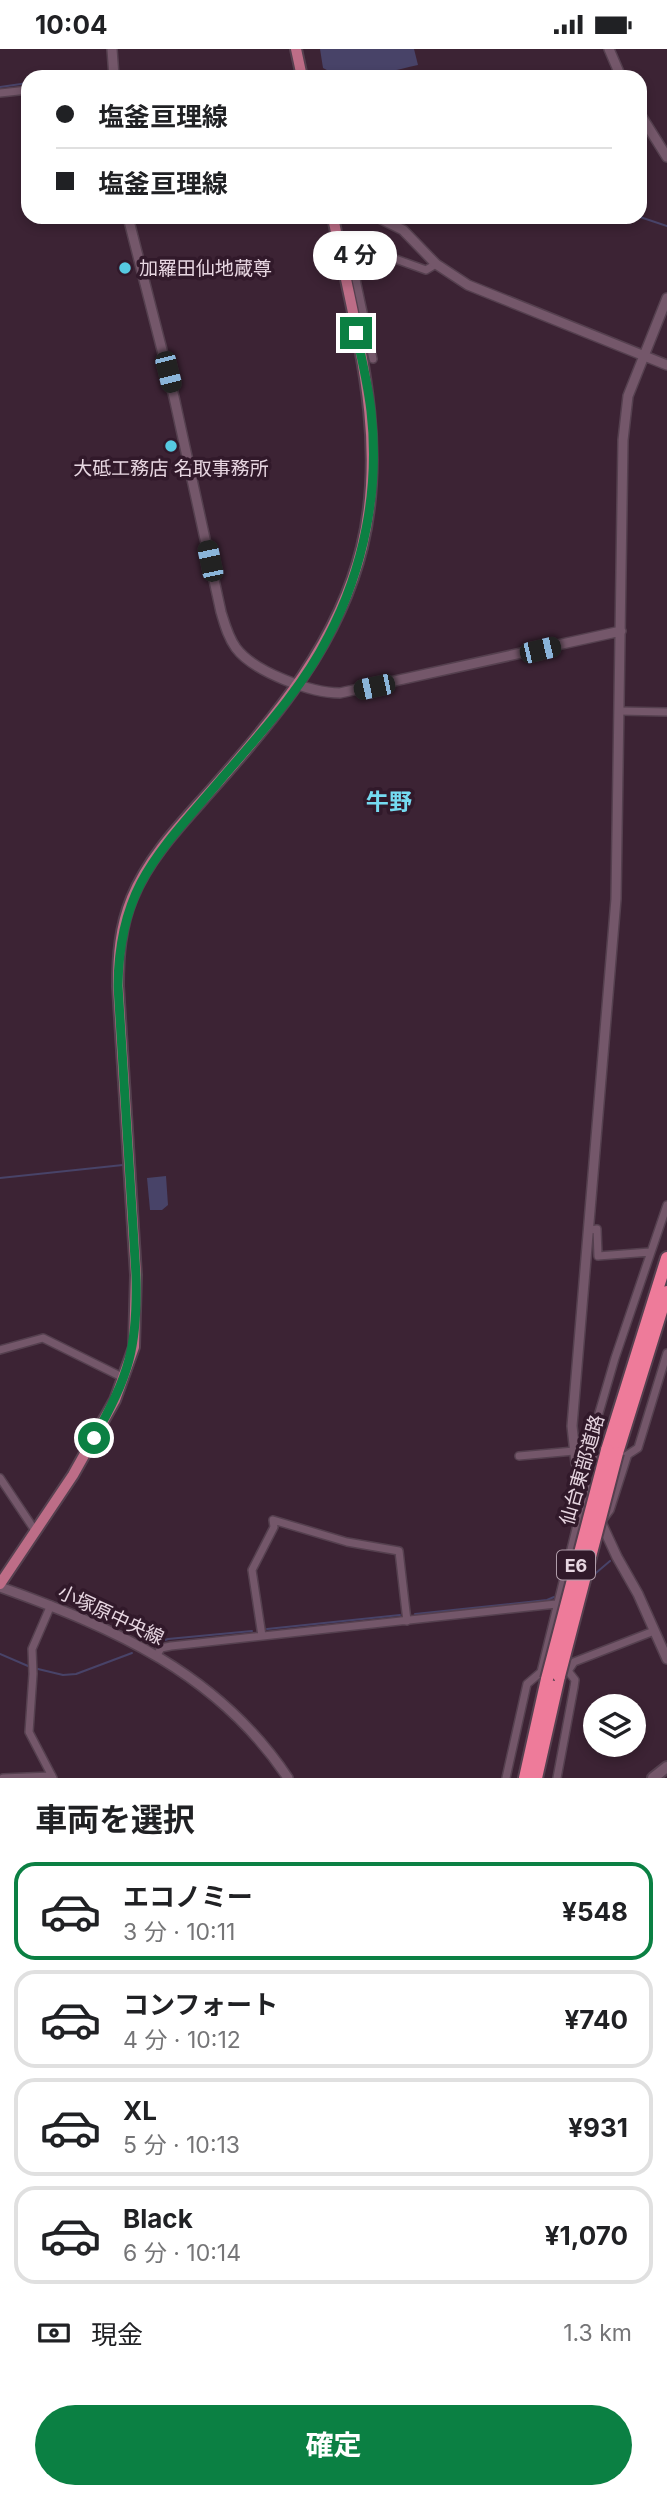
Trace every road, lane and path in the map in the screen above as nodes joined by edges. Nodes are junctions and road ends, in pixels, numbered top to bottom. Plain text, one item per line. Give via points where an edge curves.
1 (112, 49) edge
2 (296, 49) edge
3 (610, 49) edge
4 (114, 70) edge
5 (300, 70) edge
6 (618, 70) edge
7 (21, 91) edge
8 (0, 93) edge
9 (647, 125) edge
10 (667, 157) edge
11 (130, 224) edge
12 (334, 224) edge
13 (391, 224) edge
14 (436, 264) junction
15 (667, 298) edge
16 (644, 356) junction
17 (373, 359) dead end
18 (667, 365) edge
19 (621, 631) junction
20 (298, 684) junction
21 (619, 711) junction
22 (667, 712) edge
23 (667, 1205) edge
24 (589, 1230) junction
25 (650, 1252) junction
26 (667, 1258) edge
27 (639, 1289) junction
28 (647, 1292) dead end
29 (667, 1292) edge
30 (0, 1350) edge
31 (667, 1353) edge
32 (125, 1378) junction
33 (574, 1451) junction
34 (587, 1454) junction
35 (617, 1454) junction
36 (519, 1456) dead end
37 (576, 1463) junction
38 (0, 1478) edge
39 (586, 1487) junction
40 (601, 1523) junction
41 (36, 1532) junction
42 (0, 1586) edge
43 (556, 1604) junction
44 (51, 1605) junction
45 (407, 1621) junction
46 (654, 1631) junction
47 (262, 1636) junction
48 (157, 1655) junction
49 (667, 1659) edge
50 (554, 1674) junction
51 (667, 1767) edge
52 (52, 1777) edge
53 (3, 1778) edge
54 (288, 1778) edge
55 (506, 1778) edge
56 (525, 1778) edge
57 (536, 1778) edge
58 (557, 1778) edge
59 (653, 1778) edge

1 - 4 street
2 - 5 main road
3 - 6 street
7 - 8 street
9 - 10 street
11 - 20 street via 228,635 249,661
12 - 20 main road via 371,412 371,490 367,526 351,585 328,639
13 - 14 street
14 - 16 street via 474,288
14 - 17 street via 426,270 348,242
15 - 16 street
16 - 18 street
16 - 19 street via 628,396 623,440
19 - 20 street via 351,692 330,693
19 - 21 street
20 - 32 main road via 156,855 125,919 118,986 137,1293 134,1347
21 - 22 street
21 - 24 street via 616,899
23 - 25 street
24 - 25 street via 597,1230 598,1256
24 - 33 street via 572,1426
25 - 27 street
26 - 35 highway, 仙台東部道路 / E6
27 - 28 street
27 - 34 street
29 - 35 highway, 仙台東部道路 / E6
30 - 32 street via 43,1338
31 - 35 street via 638,1448
32 - 41 main road via 73,1475
33 - 36 street
33 - 37 street
34 - 35 street via 596,1460
34 - 37 street
35 - 40 street via 610,1510
35 - 50 highway, 仙台東部道路 / E6, bridge
37 - 39 street
38 - 41 street
39 - 40 street
39 - 43 street
40 - 46 street
41 - 42 main road
42 - 44 street, 小塚原中央線
43 - 45 street
43 - 50 street
44 - 48 street, 小塚原中央線
44 - 52 street via 32,1649 29,1732
45 - 47 street
45 - 47 street via 399,1551 347,1542 273,1520 274,1527 252,1570
46 - 49 street
46 - 50 street
47 - 48 street via 171,1646
48 - 54 street, 小塚原中央線 via 236,1718
50 - 55 street via 527,1684
50 - 56 highway, 仙台東部道路 / E6
50 - 57 highway, 仙台東部道路 / E6
50 - 58 street via 575,1679
51 - 59 main road
52 - 53 street

